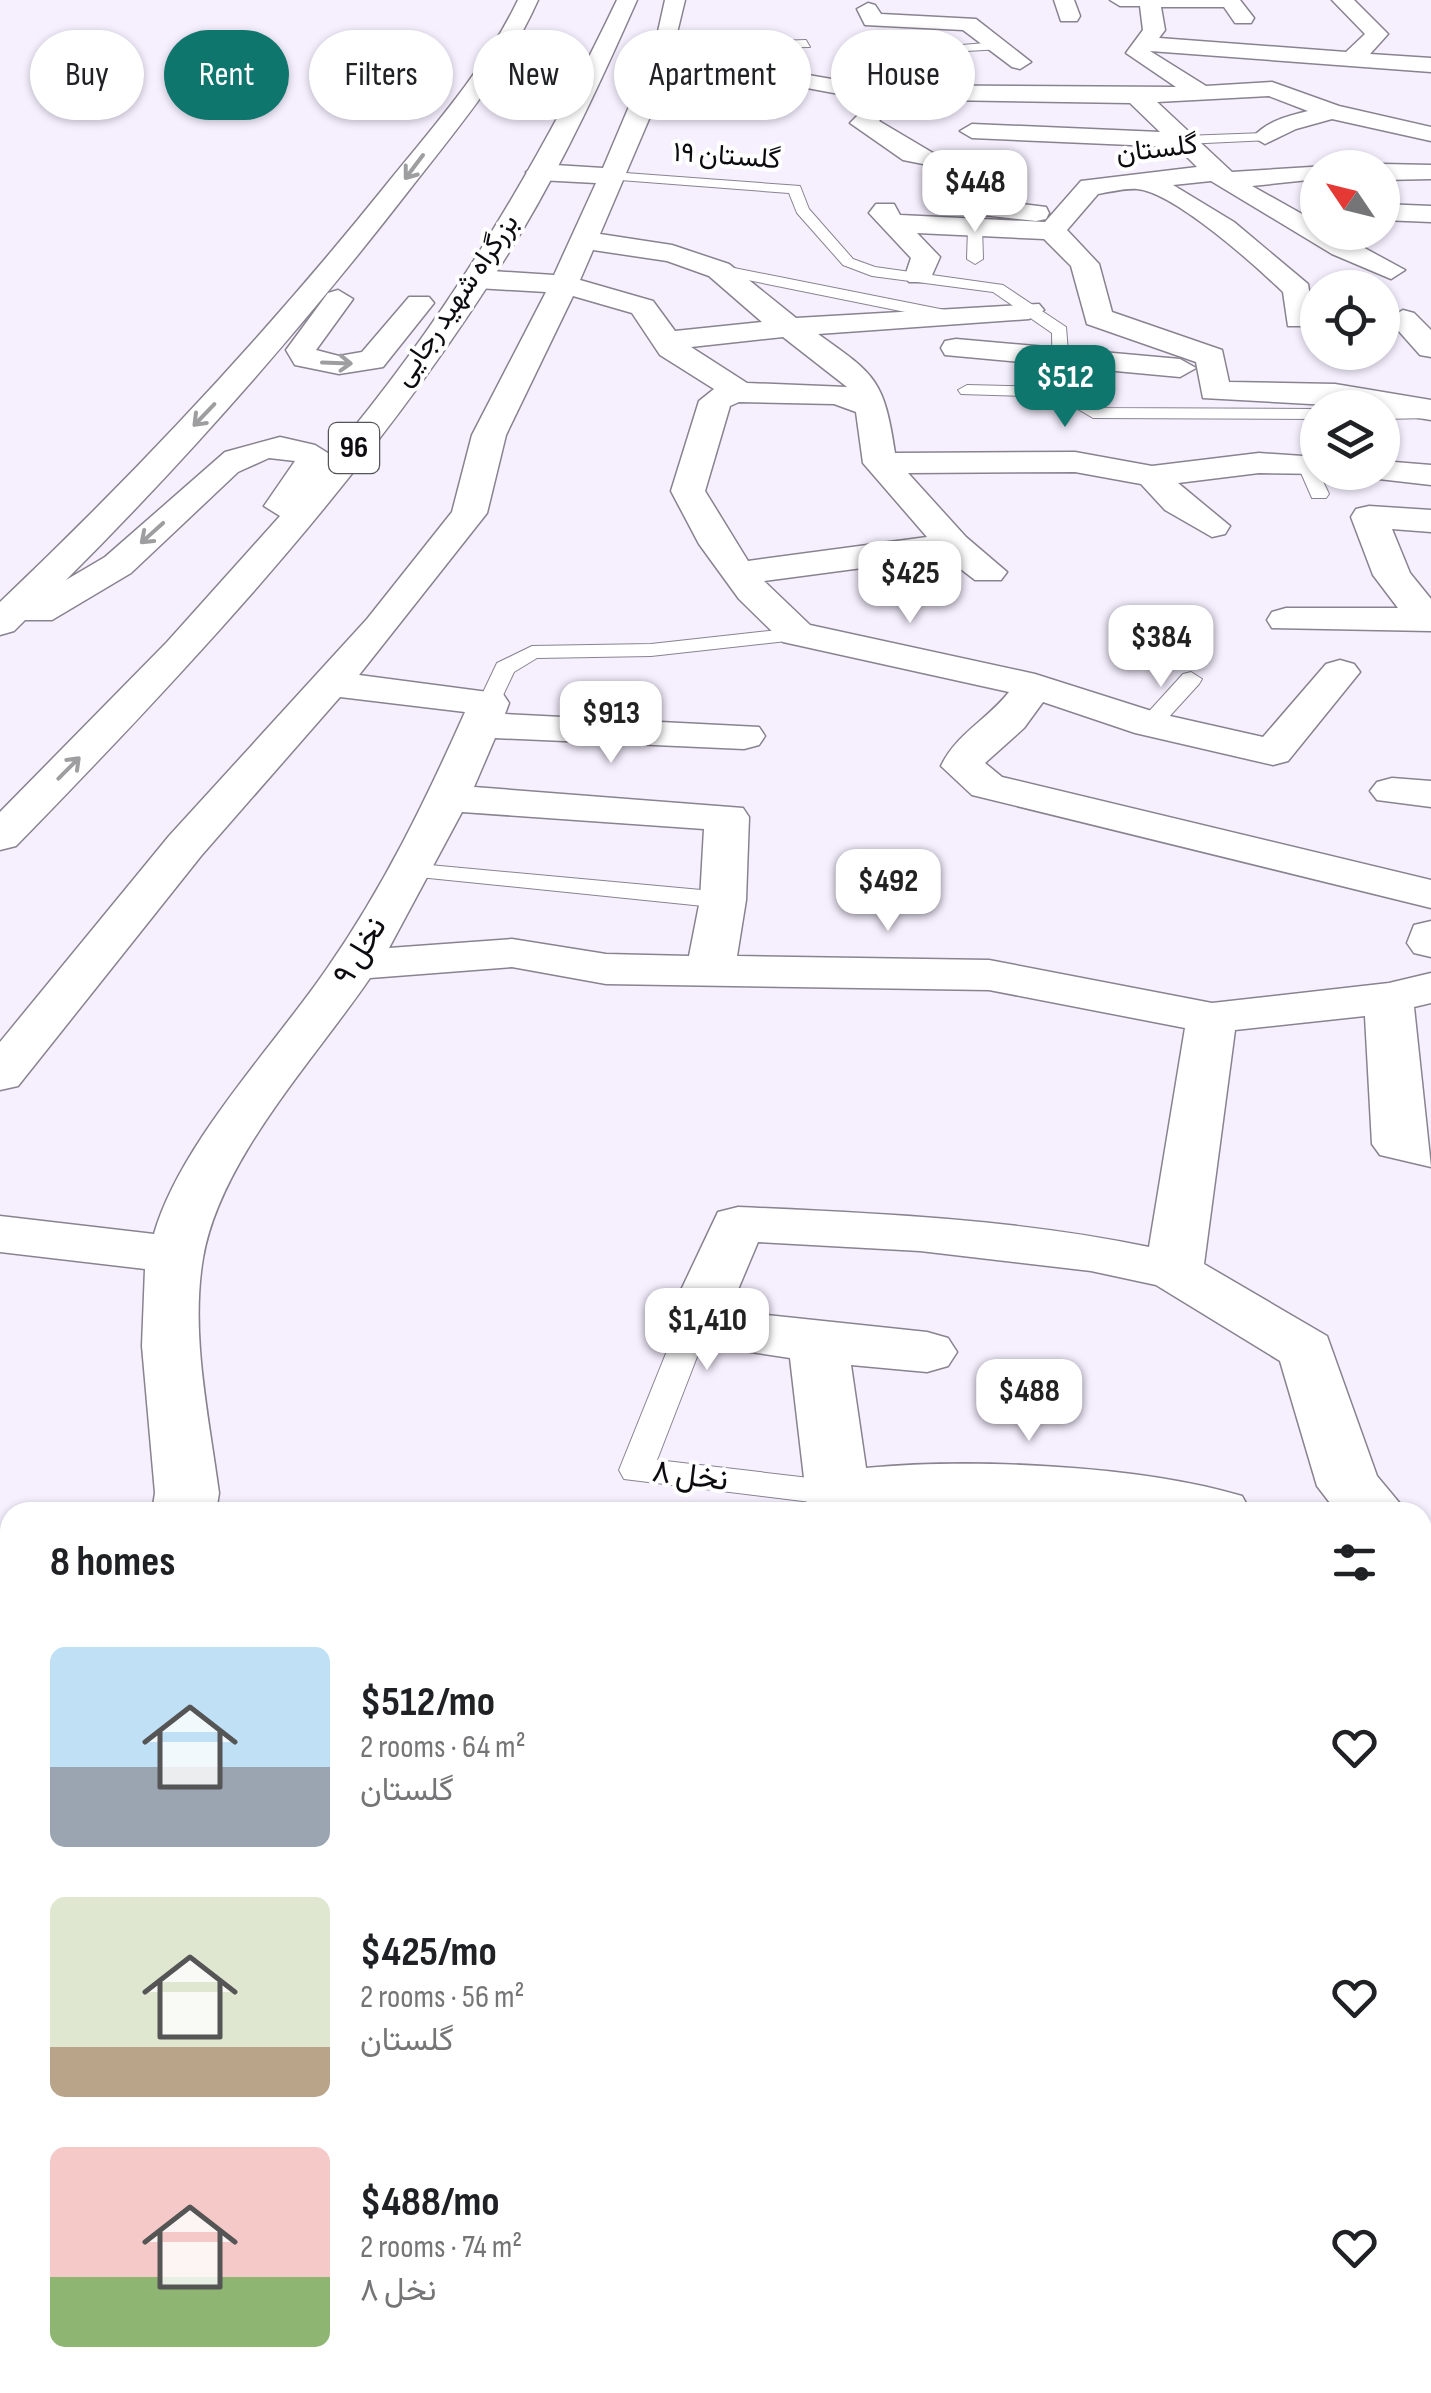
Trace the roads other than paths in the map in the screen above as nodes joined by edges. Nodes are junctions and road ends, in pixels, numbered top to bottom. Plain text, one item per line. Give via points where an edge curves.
1 (528, 0) edge
2 (627, 0) edge
3 (1120, 0) edge
4 (1342, 0) edge
5 (1150, 1) edge
6 (868, 9) dead end
7 (1243, 18) dead end
8 (998, 46) junction
9 (975, 47) edge
10 (1142, 49) junction
11 (1352, 58) junction
12 (614, 60) edge
13 (1429, 63) edge
14 (975, 65) edge
15 (596, 66) junction
16 (1201, 92) junction
17 (1136, 96) junction
18 (975, 104) edge
19 (1072, 106) junction
20 (1332, 112) junction
21 (634, 120) edge
22 (865, 120) edge
23 (952, 120) edge
24 (1176, 131) junction
25 (1431, 134) edge
26 (1266, 137) joint
27 (540, 172) junction
28 (1300, 172) edge
29 (1400, 174) edge
30 (612, 176) junction
31 (1222, 176) junction
32 (1430, 177) edge
33 (1141, 180) junction
34 (911, 183) junction
35 (1400, 213) edge
36 (1431, 214) edge
37 (979, 217) junction
38 (1058, 223) junction
39 (580, 240) junction
40 (976, 258) junction
41 (1012, 260) dead end
42 (1049, 262) dead end
43 (1086, 264) junction
44 (923, 266) junction
45 (719, 270) junction
46 (1391, 270) dead end
47 (456, 272) junction
48 (326, 276) junction
49 (564, 284) junction
50 (1029, 310) junction
51 (944, 315) junction
52 (1403, 319) dead end
53 (1298, 320) dead end
54 (791, 327) junction
55 (666, 341) junction
56 (956, 348) dead end
57 (1431, 348) edge
58 (1061, 355) junction
59 (1212, 371) junction
60 (967, 390) dead end
61 (732, 392) junction
62 (1062, 392) junction
63 (872, 407) junction
64 (1431, 412) edge
65 (1400, 413) edge
66 (1300, 414) edge
67 (880, 463) junction
68 (1300, 473) edge
69 (1400, 473) edge
70 (1431, 475) edge
71 (1152, 476) junction
72 (1431, 521) edge
73 (1212, 526) dead end
74 (952, 545) junction
75 (263, 556) junction
76 (988, 572) dead end
77 (739, 573) junction
78 (1429, 619) edge
79 (1286, 620) dead end
80 (0, 623) edge
81 (798, 634) junction
82 (0, 635) edge
83 (1340, 672) dead end
84 (1191, 678) dead end
85 (331, 684) junction
86 (1035, 686) junction
87 (485, 714) junction
88 (1150, 724) junction
89 (744, 736) dead end
90 (449, 798) junction
91 (0, 837) edge
92 (408, 870) junction
93 (1431, 894) edge
94 (723, 900) junction
95 (1431, 934) edge
96 (1431, 944) edge
97 (354, 964) junction
98 (711, 970) junction
99 (1410, 993) edge
100 (1212, 1018) junction
101 (0, 1075) edge
102 (1431, 1151) edge
103 (0, 1234) edge
104 (176, 1254) junction
105 (1174, 1271) junction
106 (693, 1326) junction
107 (818, 1342) junction
108 (927, 1352) dead end
109 (186, 1502) edge
110 (832, 1502) edge
111 (838, 1502) edge
112 (843, 1502) edge
113 (1152, 1502) edge
114 (1365, 1502) edge

1 -> 48 main road via 482,77
2 - 15 main road, بزرگراه شهید رجایی / 96
3 - 5 main road
4 - 11 main road via 1376,34
5 - 7 main road via 1230,1
5 - 10 main road via 1154,30
6 - 8 main road via 873,20 968,24
8 - 9 lane
8 - 14 main road via 1028,62
10 - 11 main road
10 - 16 main road, گلستان
10 - 17 main road via 1101,64
11 - 13 main road
12 - 15 main road
15 - 27 main road, بزرگراه شهید رجایی / 96
16 - 17 main road, گلستان
16 - 20 main road via 1272,88
17 - 19 main road
17 - 24 main road, گلستان
18 - 19 main road
19 - 24 main road
20 - 25 main road
20 - 26 main road
21 - 30 main road
22 - 34 main road via 900,148
23 - 24 main road via 948,130
24 - 26 lane
24 - 31 main road, گلستان
27 - 30 main road
27 - 47 main road, بزرگراه شهید رجایی / 96 via 521,204
28 - 31 main road
29 - 32 main road
30 - 39 main road
30 - 44 lane, گلستان ۱۹ via 795,189 802,210 848,262 872,271
31 - 33 main road, گلستان
31 - 46 main road
33 - 38 main road, گلستان via 1090,187
33 - 53 main road via 1183,198 1265,258 1298,290
34 - 37 main road
34 - 37 main road via 998,170
34 - 44 main road
35 - 36 main road
37 - 38 main road
37 - 40 lane
38 - 43 main road
39 - 45 main road via 672,253
39 - 49 main road
40 - 41 main road
40 - 44 main road
42 - 43 main road
43 - 59 main road via 1098,318 1211,358
44 - 50 lane, گلستان ۱۹ via 997,288
45 - 51 lane
45 - 54 main road
48 -> 47 main road via 340,296 301,350 306,358 339,364 381,354
47 - 49 main road
47 - 75 main road, بزرگراه شهید رجایی / 96 via 341,466
48 -> 80 main road via 237,380
49 - 55 main road via 643,307
49 - 85 main road via 489,436 468,513
50 - 51 main road
50 - 58 lane, گلستان ۱۹ via 1060,331
51 - 54 main road
52 - 57 main road
54 - 55 main road
54 - 63 main road via 859,378
55 - 61 main road via 737,390
56 - 58 main road
58 - 59 main road
58 - 62 lane, گلستان ۱۹
59 - 64 main road via 1214,391 1336,394
60 - 62 lane
61 - 63 main road via 838,394
61 - 77 main road via 714,402 688,491
62 - 66 lane via 1093,413
63 - 67 main road
64 - 65 lane
67 - 71 main road via 1075,462
67 - 74 main road
68 - 71 main road via 1259,463
69 - 70 main road
71 - 73 main road
72 - 78 main road via 1369,517 1392,575
74 - 76 main road
74 - 77 main road
75 -> 82 main road via 283,505 313,464 314,457 296,448 267,446 226,465 118,565
91 -> 75 main road, بزرگراه شهید رجایی / 96 via 126,712
77 - 81 main road
78 - 79 main road
81 - 86 main road
81 - 87 lane, نخل ۹ via 651,650 532,652 504,668
83 - 88 main road via 1273,752
84 - 88 lane
85 - 87 main road
85 - 101 main road via 186,846
86 - 88 main road
86 - 93 main road via 962,766 987,786
87 - 89 main road
87 - 90 main road, نخل ۹
90 - 92 main road, نخل ۹
90 - 94 main road via 727,817
92 - 94 lane
92 - 97 main road, نخل ۹
94 - 98 main road
95 - 96 main road
97 - 98 main road via 512,953 606,969
97 - 104 main road, نخل ۹ via 207,1180
98 - 100 main road via 989,975
99 - 100 main road
99 - 102 main road via 1400,1144
100 - 105 main road
103 - 104 main road
104 - 109 main road, نخل ۹ via 171,1335
105 - 106 main road, نخل ۸ via 1090,1253 920,1233 738,1224
105 - 114 main road via 1306,1350 1349,1486
106 - 107 main road
106 - 110 lane, نخل ۸ via 636,1470
107 - 108 main road
107 - 111 main road
112 - 113 main road via 932,1484

